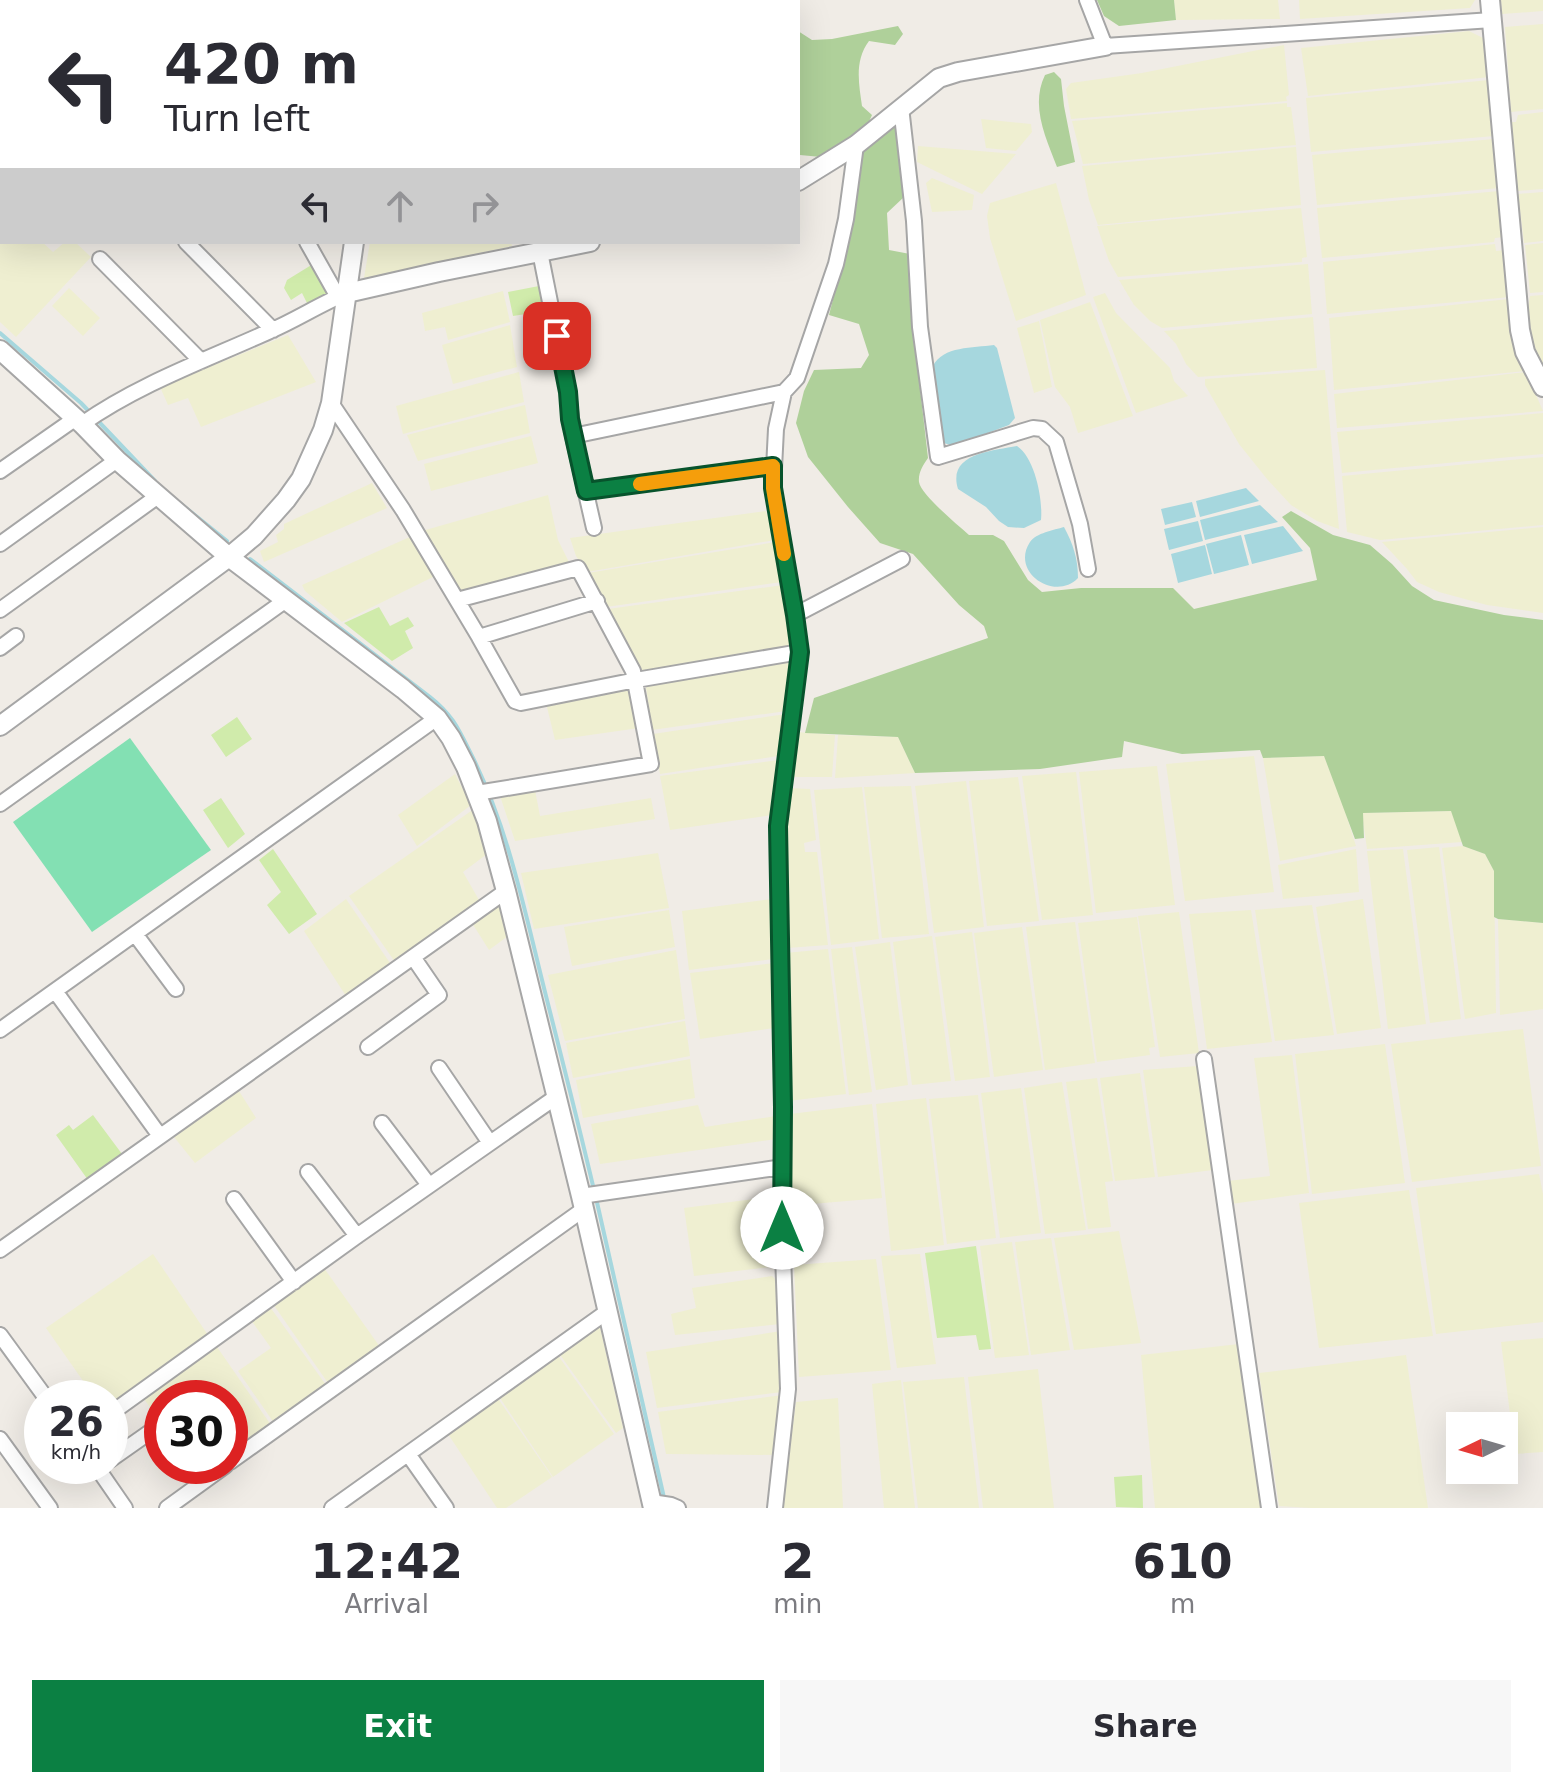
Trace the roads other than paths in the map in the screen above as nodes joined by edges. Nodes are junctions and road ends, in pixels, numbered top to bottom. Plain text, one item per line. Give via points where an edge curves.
1 (1087, 0) edge
2 (1490, 0) edge
3 (1492, 20) junction
4 (1105, 46) junction
5 (901, 107) junction
6 (856, 145) junction
7 (800, 180) edge
8 (188, 244) edge
9 (308, 244) edge
10 (354, 244) edge
11 (580, 244) edge
12 (540, 252) junction
13 (100, 259) dead end
14 (343, 295) junction
15 (273, 330) junction
16 (0, 350) edge
17 (201, 361) junction
18 (1543, 387) edge
19 (784, 392) junction
20 (331, 403) junction
21 (86, 419) junction
22 (573, 436) junction
23 (117, 460) junction
24 (773, 466) junction
25 (0, 471) edge
26 (586, 491) junction
27 (158, 496) junction
28 (594, 528) dead end
29 (0, 544) edge
30 (229, 557) junction
31 (902, 559) dead end
32 (1088, 569) dead end
33 (286, 600) junction
34 (457, 600) junction
35 (597, 601) junction
36 (0, 610) edge
37 (795, 615) junction
38 (16, 636) dead end
39 (479, 637) junction
40 (0, 648) edge
41 (800, 652) junction
42 (636, 680) junction
43 (437, 718) junction
44 (0, 726) edge
45 (485, 792) junction
46 (0, 804) edge
47 (506, 891) junction
48 (135, 934) junction
49 (413, 957) junction
50 (176, 989) dead end
51 (55, 991) junction
52 (0, 1030) edge
53 (368, 1047) dead end
54 (1204, 1059) dead end
55 (439, 1068) dead end
56 (556, 1097) junction
57 (382, 1123) dead end
58 (160, 1136) junction
59 (490, 1143) junction
60 (783, 1167) junction
61 (308, 1172) dead end
62 (429, 1185) junction
63 (589, 1198) junction
64 (234, 1199) dead end
65 (357, 1236) junction
66 (0, 1250) edge
67 (294, 1282) junction
68 (608, 1311) junction
69 (0, 1335) edge
70 (33, 1380) edge
71 (128, 1401) edge
72 (0, 1439) edge
73 (248, 1449) edge
74 (408, 1454) junction
75 (112, 1484) edge
76 (200, 1484) edge
77 (663, 1505) edge
78 (50, 1508) edge
79 (125, 1508) edge
80 (167, 1508) edge
81 (332, 1508) edge
82 (446, 1508) edge
83 (775, 1508) edge
84 (1269, 1508) edge

1 - 4 street
2 - 3 street
3 - 4 street
3 - 18 street via 1520,330
4 - 5 street via 948,75
5 - 6 street
5 - 32 street via 920,327 938,457 1042,429 1056,442
6 - 7 street
6 - 19 street via 836,264 797,378
8 - 15 street
9 - 14 street
10 - 14 street
11 - 12 street
12 - 14 street
12 - 22 street
13 - 17 street
14 - 15 street
14 - 20 street
15 - 17 street
16 - 21 street
17 - 21 street
19 - 22 street
19 - 24 street
20 - 30 street via 301,479 271,519
20 - 34 street
21 - 23 street
21 - 25 street
22 - 26 street
23 - 27 street
23 - 29 street
24 - 26 street
24 - 37 street
26 - 28 street
27 - 30 street
27 - 36 street
30 - 33 street
30 - 44 street
31 - 37 street
33 - 43 street
33 - 46 street
34 - 35 street via 578,568
34 - 39 street
35 - 39 street
35 - 42 street
37 - 41 street
38 - 40 street
39 - 42 street via 521,703
41 - 42 street
41 - 60 street via 778,826
42 - 45 street via 651,764
43 - 45 street
43 - 48 street
45 - 47 street via 487,821
47 - 49 street
47 - 56 street
48 - 50 street
48 - 51 street
49 - 53 street via 439,995
49 - 58 street
51 - 52 street
51 - 58 street
54 - 84 street
55 - 59 street
56 - 59 street
56 - 63 street
57 - 62 street
58 - 66 street
59 - 62 street
60 - 63 street
60 - 83 street via 788,1389
61 - 65 street
62 - 65 street
63 - 68 street
63 - 73 street
64 - 67 street
65 - 67 street
67 - 71 street
68 - 74 street
68 - 77 street
69 - 70 street
72 - 78 street
74 - 81 street
74 - 82 street
75 - 79 street
76 - 80 street

